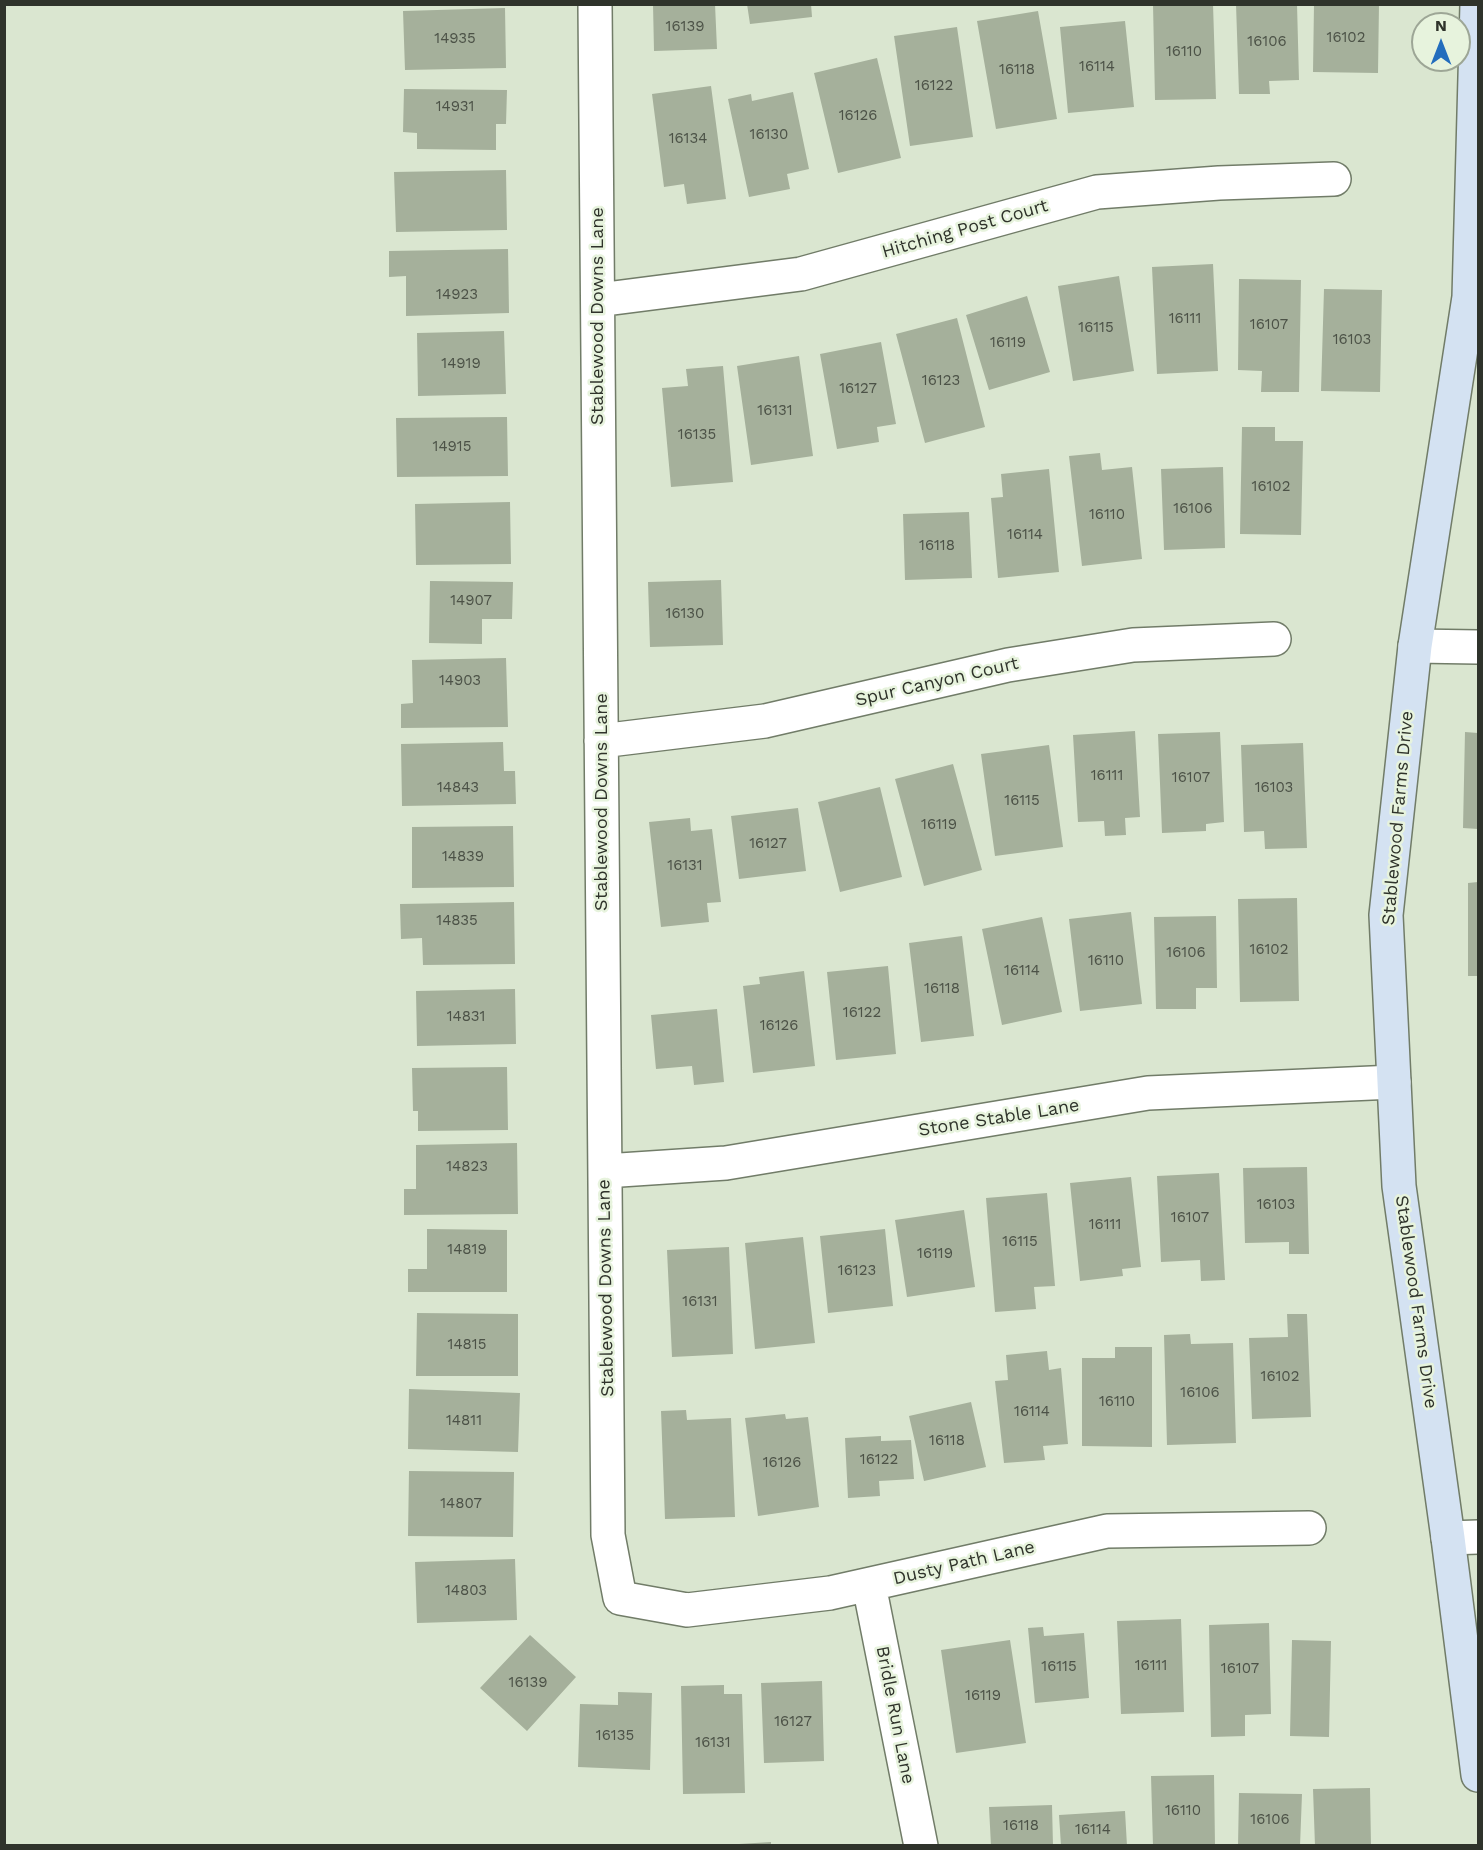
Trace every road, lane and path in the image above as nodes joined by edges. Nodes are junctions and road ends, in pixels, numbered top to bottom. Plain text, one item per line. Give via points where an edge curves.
1 (595, 4) edge
2 (1477, 4) edge
3 (1334, 179) dead end
4 (1475, 193) edge
5 (598, 300) junction
6 (1274, 639) dead end
7 (1415, 646) junction
8 (1479, 647) edge
9 (601, 741) junction
10 (1394, 1082) junction
11 (605, 1171) junction
12 (1309, 1528) dead end
13 (1463, 1537) edge
14 (869, 1585) junction
15 (620, 1598) joint
16 (1479, 1775) edge
17 (921, 1845) edge

1 - 5 street, Stablewood Downs Lane
2 - 4 street, Stablewood Farms Drive
3 - 5 street, Hitching Post Court via 1097,192 801,274
4 - 7 street, Stablewood Farms Drive via 1469,297
5 - 9 street, Stablewood Downs Lane
6 - 9 street, Spur Canyon Court via 1122,647 1008,665 765,722
7 - 8 street
7 - 10 street, Stablewood Farms Drive via 1386,915
9 - 11 street, Stablewood Downs Lane
10 - 11 street, Stone Stable Lane via 1148,1093 726,1163
10 - 13 street, Stablewood Farms Drive via 1399,1186
11 - 15 street, Stablewood Downs Lane via 608,1535
12 - 14 street, Dusty Path Lane via 1107,1531
13 - 16 street, Stablewood Farms Drive
14 - 15 street, Dusty Path Lane via 687,1610
14 - 17 street, Bridle Run Lane

